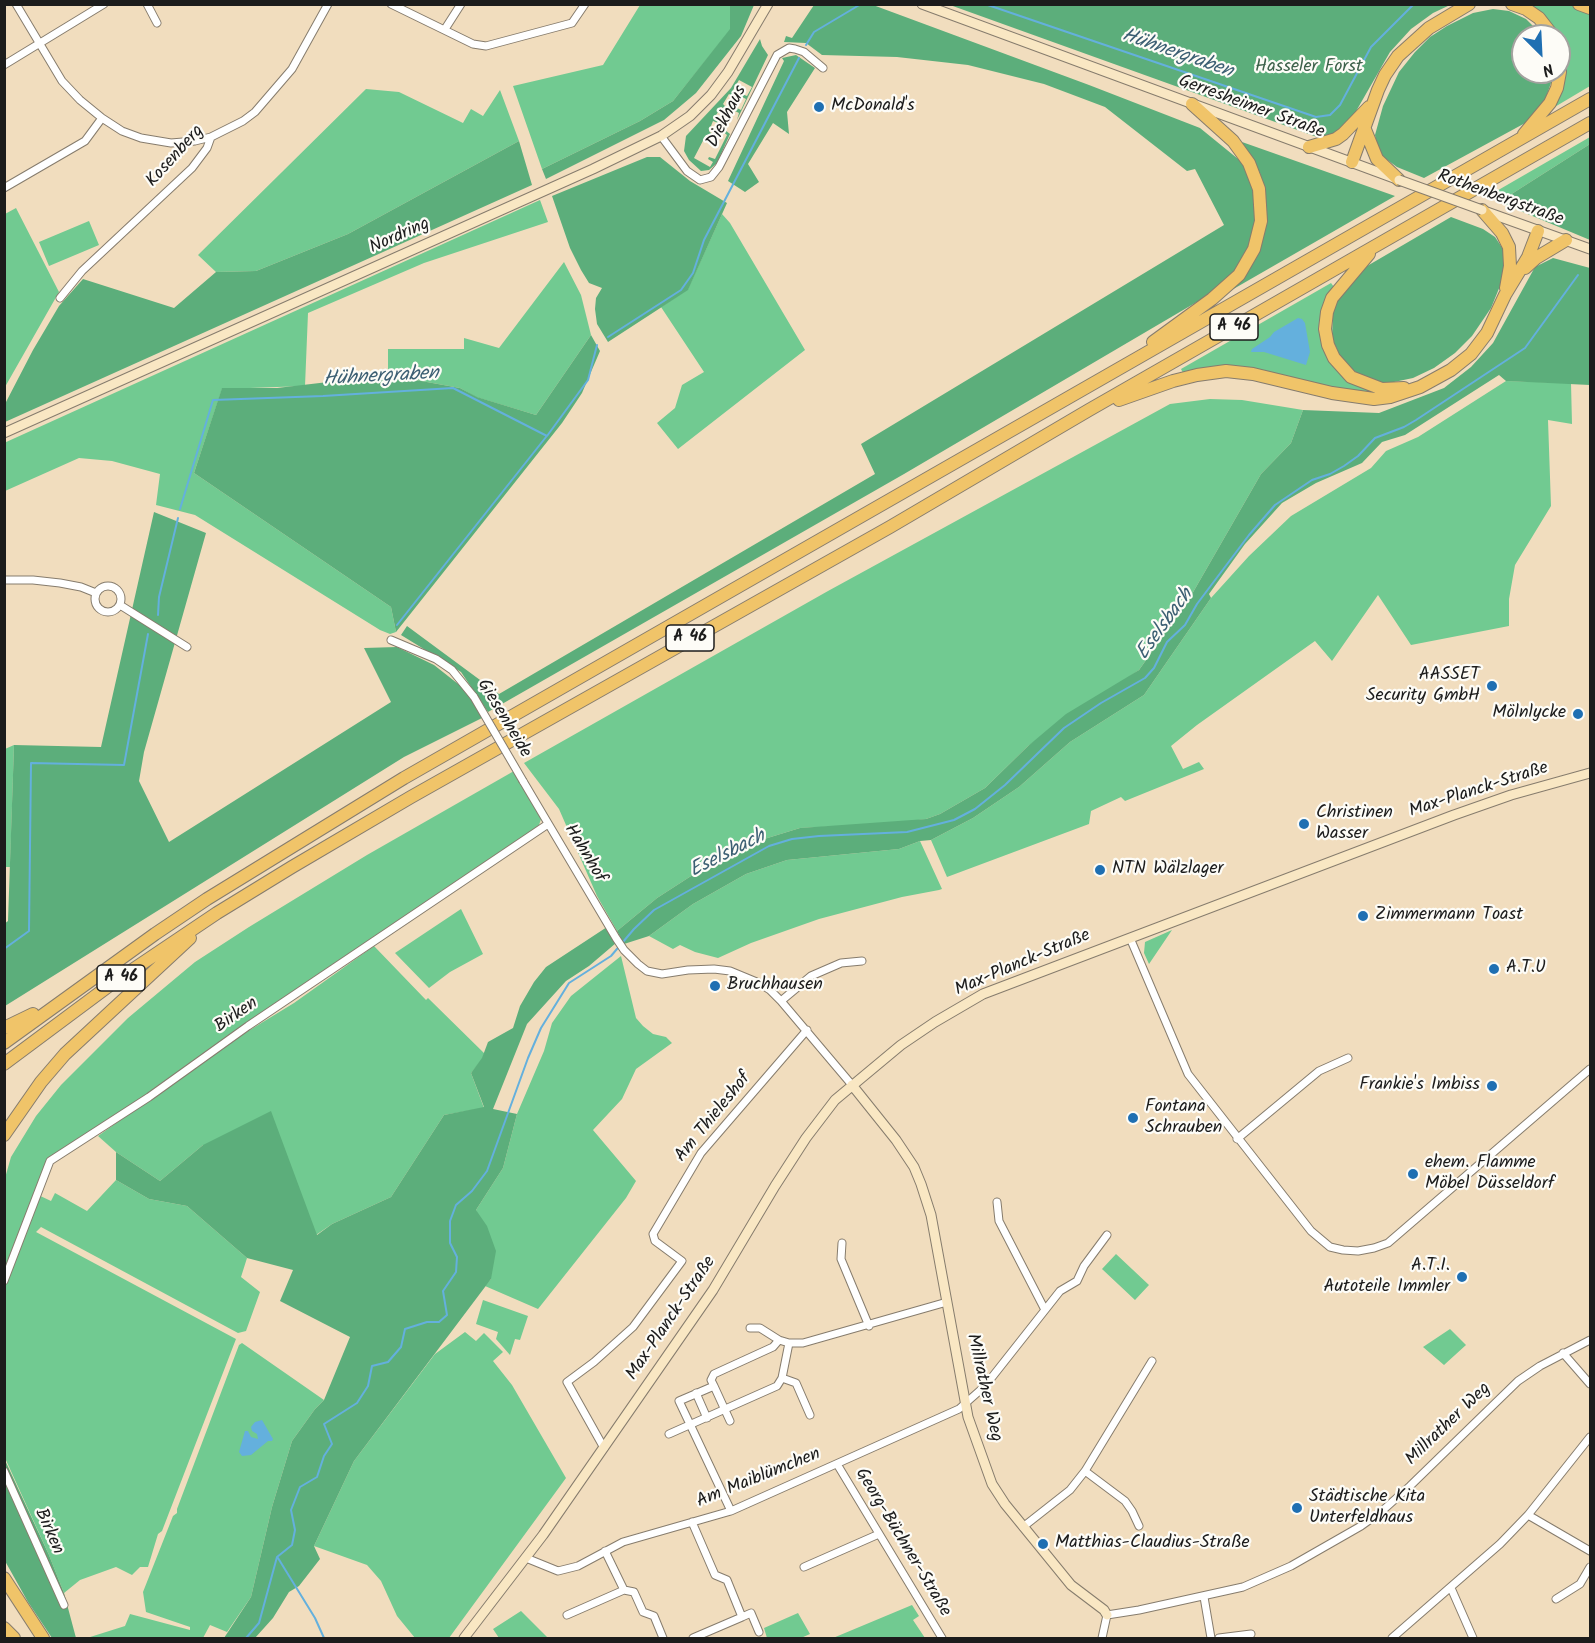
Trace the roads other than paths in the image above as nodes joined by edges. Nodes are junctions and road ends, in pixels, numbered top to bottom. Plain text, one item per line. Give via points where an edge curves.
1 (16, 4) edge
2 (104, 4) edge
3 (147, 4) edge
4 (328, 4) edge
5 (391, 4) edge
6 (461, 4) edge
7 (585, 4) edge
8 (922, 4) edge
9 (1468, 4) edge
10 (1512, 4) edge
11 (1579, 4) edge
12 (402, 6) edge
13 (765, 8) edge
14 (1590, 8) edge
15 (157, 23) dead end
16 (1544, 24) edge
17 (445, 29) junction
18 (40, 43) junction
19 (4, 65) edge
20 (823, 68) dead end
21 (1558, 84) edge
22 (1590, 99) edge
23 (1374, 101) junction
24 (1192, 104) junction
25 (102, 118) junction
26 (1590, 123) edge
27 (1365, 127) junction
28 (661, 136) junction
29 (211, 137) junction
30 (1520, 140) junction
31 (1309, 147) junction
32 (1352, 162) junction
33 (1399, 180) junction
34 (4, 189) edge
35 (1482, 210) junction
36 (1538, 231) junction
37 (1566, 240) junction
38 (1378, 244) junction
39 (1590, 249) edge
40 (1516, 278) junction
41 (1505, 295) junction
42 (60, 298) dead end
43 (1103, 378) junction
44 (1420, 387) junction
45 (1089, 410) junction
46 (4, 433) edge
47 (4, 580) edge
48 (96, 593) junction
49 (120, 605) junction
50 (391, 640) dead end
51 (187, 647) dead end
52 (1590, 773) edge
53 (523, 781) joint
54 (548, 824) junction
55 (217, 913) junction
56 (1130, 938) junction
57 (862, 961) dead end
58 (64, 999) junction
59 (781, 1001) junction
60 (4, 1029) edge
61 (807, 1030) junction
62 (4, 1043) edge
63 (1348, 1058) dead end
64 (4, 1064) edge
65 (1590, 1069) edge
66 (852, 1085) junction
67 (4, 1135) edge
68 (1237, 1139) junction
69 (997, 1202) dead end
70 (1107, 1235) dead end
71 (842, 1244) dead end
72 (4, 1281) edge
73 (947, 1302) junction
74 (1045, 1310) junction
75 (869, 1326) junction
76 (750, 1328) dead end
77 (779, 1340) junction
78 (1590, 1340) edge
79 (789, 1343) junction
80 (1563, 1353) junction
81 (1152, 1361) dead end
82 (782, 1378) junction
83 (1590, 1384) edge
84 (714, 1386) junction
85 (696, 1393) junction
86 (966, 1404) junction
87 (725, 1410) junction
88 (810, 1414) dead end
89 (707, 1418) junction
90 (730, 1421) dead end
91 (690, 1425) junction
92 (669, 1434) dead end
93 (1590, 1437) edge
94 (604, 1448) junction
95 (837, 1464) junction
96 (4, 1470) edge
97 (1085, 1471) junction
98 (731, 1511) junction
99 (1528, 1515) junction
100 (692, 1522) junction
101 (1138, 1526) dead end
102 (1023, 1527) junction
103 (879, 1534) junction
104 (605, 1551) junction
105 (1590, 1551) edge
106 (526, 1558) junction
107 (804, 1567) dead end
108 (1590, 1567) edge
109 (4, 1578) edge
110 (1451, 1588) junction
111 (624, 1590) junction
112 (1204, 1597) junction
113 (1556, 1599) dead end
114 (64, 1605) dead end
115 (567, 1615) dead end
116 (1107, 1615) junction
117 (742, 1617) junction
118 (4, 1628) edge
119 (759, 1632) dead end
120 (1251, 1634) dead end
121 (14, 1638) edge
122 (43, 1638) edge
123 (464, 1638) edge
124 (663, 1638) edge
125 (693, 1638) edge
126 (942, 1638) edge
127 (1101, 1638) edge
128 (1211, 1638) edge
129 (1219, 1638) edge
130 (1392, 1638) edge
131 (1473, 1638) edge

1 - 18 street
2 - 18 street
3 - 15 street
4 - 29 street, Kosenberg via 292,69 265,101 243,121
5 - 12 street
6 - 17 street
7 - 17 street via 572,22 492,45 473,44
8 - 24 street, Gerresheimer Straße
9 - 23 highway via 1437,22 1411,44 1385,75
10 - 16 highway via 1526,9
11 - 14 highway
12 - 17 street
13 - 28 street, Nordring via 729,72 711,95
18 - 19 street
18 - 25 street via 62,81
20 - 28 street, Diekhaus via 795,49 777,55 711,177 700,180 687,171
21 - 30 highway via 1550,104
22 - 30 highway, A 46
23 - 27 highway
23 - 31 highway via 1343,135
24 - 31 street, Gerresheimer Straße
24 - 43 highway via 1233,141 1255,174 1260,197 1258,236 1247,262 1227,287
25 - 29 street via 122,131 156,141
25 - 34 street via 85,141
26 - 38 highway, A 46
27 - 32 highway
27 - 33 highway via 1377,159
28 - 46 street, Nordring
29 - 42 street, Kosenberg via 192,168 82,271
30 - 43 highway, A 46
31 - 32 street, Gerresheimer Straße
32 - 33 street, Gerresheimer Straße
33 - 35 street, Rothenbergstraße, bridge
35 - 36 street, Rothenbergstraße
35 - 41 highway via 1509,247
36 - 37 street, Rothenbergstraße
36 - 40 highway
37 - 39 street, Rothenbergstraße
37 - 40 highway via 1536,258
38 - 44 highway via 1332,298 1326,320 1328,345 1341,368 1365,384 1382,389
38 - 45 highway, A 46
40 - 41 highway
41 - 44 highway via 1487,333 1471,354
43 - 58 highway, A 46 via 404,778 222,890
44 - 45 highway via 1374,399 1226,371 1173,381
45 - 55 highway, A 46 via 411,797
47 - 48 street via 60,583
48 - 49 street via 102,587 114,587 120,593
48 - 49 street via 97,607 105,612
49 - 51 street
50 - 53 street, Giesenheide, bridge via 452,670 474,697
52 - 56 street, Max-Planck-Straße via 1459,813
53 - 54 street, Hahnhof
54 - 59 street, Hahnhof via 619,943 647,971 730,971 759,983
54 - 72 street, Birken via 50,1161
55 - 64 highway, A 46 via 110,985
55 - 67 highway via 65,1054 40,1082
56 - 66 street, Max-Planck-Straße via 983,994 901,1045
56 - 68 street via 1185,1069
57 - 59 street via 841,963 812,976
58 - 60 highway
58 - 62 highway, A 46
59 - 61 street, Hahnhof
61 - 66 street, Hahnhof
61 - 94 street, Am Thieleshof via 701,1153 653,1234 655,1241 682,1261 633,1327 567,1383
63 - 68 street via 1319,1071
65 - 68 street via 1388,1243 1374,1248 1330,1247 1311,1231
66 - 73 street, Millrather Weg via 914,1167 931,1215
66 - 94 street, Max-Planck-Straße via 835,1100 799,1148 713,1290
69 - 74 street via 999,1221
70 - 74 street, Am Maiblümchen via 1077,1281 1060,1291
71 - 75 street via 841,1259
73 - 75 street
73 - 86 street, Millrather Weg
74 - 86 street, Am Maiblümchen
75 - 79 street via 816,1341
76 - 77 street via 760,1328
77 - 79 street
77 - 84 street via 773,1347 714,1374
78 - 80 street, Millrather Weg
79 - 82 street
80 - 83 street
80 - 112 street, Millrather Weg via 1518,1381 1410,1486 1361,1526 1264,1579
81 - 97 street
82 - 87 street via 777,1386
82 - 88 street via 796,1383
84 - 85 street
84 - 87 street
85 - 89 street
85 - 91 street via 679,1401
86 - 95 street, Am Maiblümchen
86 - 102 street, Millrather Weg via 992,1484
87 - 89 street
87 - 90 street
89 - 91 street
91 - 92 street
91 - 98 street
93 - 99 street
94 - 106 street, Max-Planck-Straße
95 - 98 street, Am Maiblümchen
95 - 103 street, Georg-Büchner-Straße
96 - 114 street, Birken
97 - 101 street via 1125,1501
97 - 102 street via 1070,1490
98 - 100 street, Am Maiblümchen
99 - 105 street
99 - 110 street
100 - 104 street, Am Maiblümchen
100 - 117 street via 716,1575 727,1580
102 - 116 street, Millrather Weg via 1071,1585
103 - 107 street
103 - 126 street, Georg-Büchner-Straße
104 - 106 street, Am Maiblümchen via 578,1566 558,1571
104 - 111 street
106 - 123 street, Max-Planck-Straße
108 - 113 street via 1580,1584
109 - 122 highway
110 - 130 street
110 - 131 street
111 - 115 street
111 - 124 street via 634,1592 643,1612 654,1616
112 - 116 street, Millrather Weg
112 - 128 street
116 - 127 street
117 - 119 street via 751,1613
117 - 125 street
118 - 121 highway
120 - 129 street

